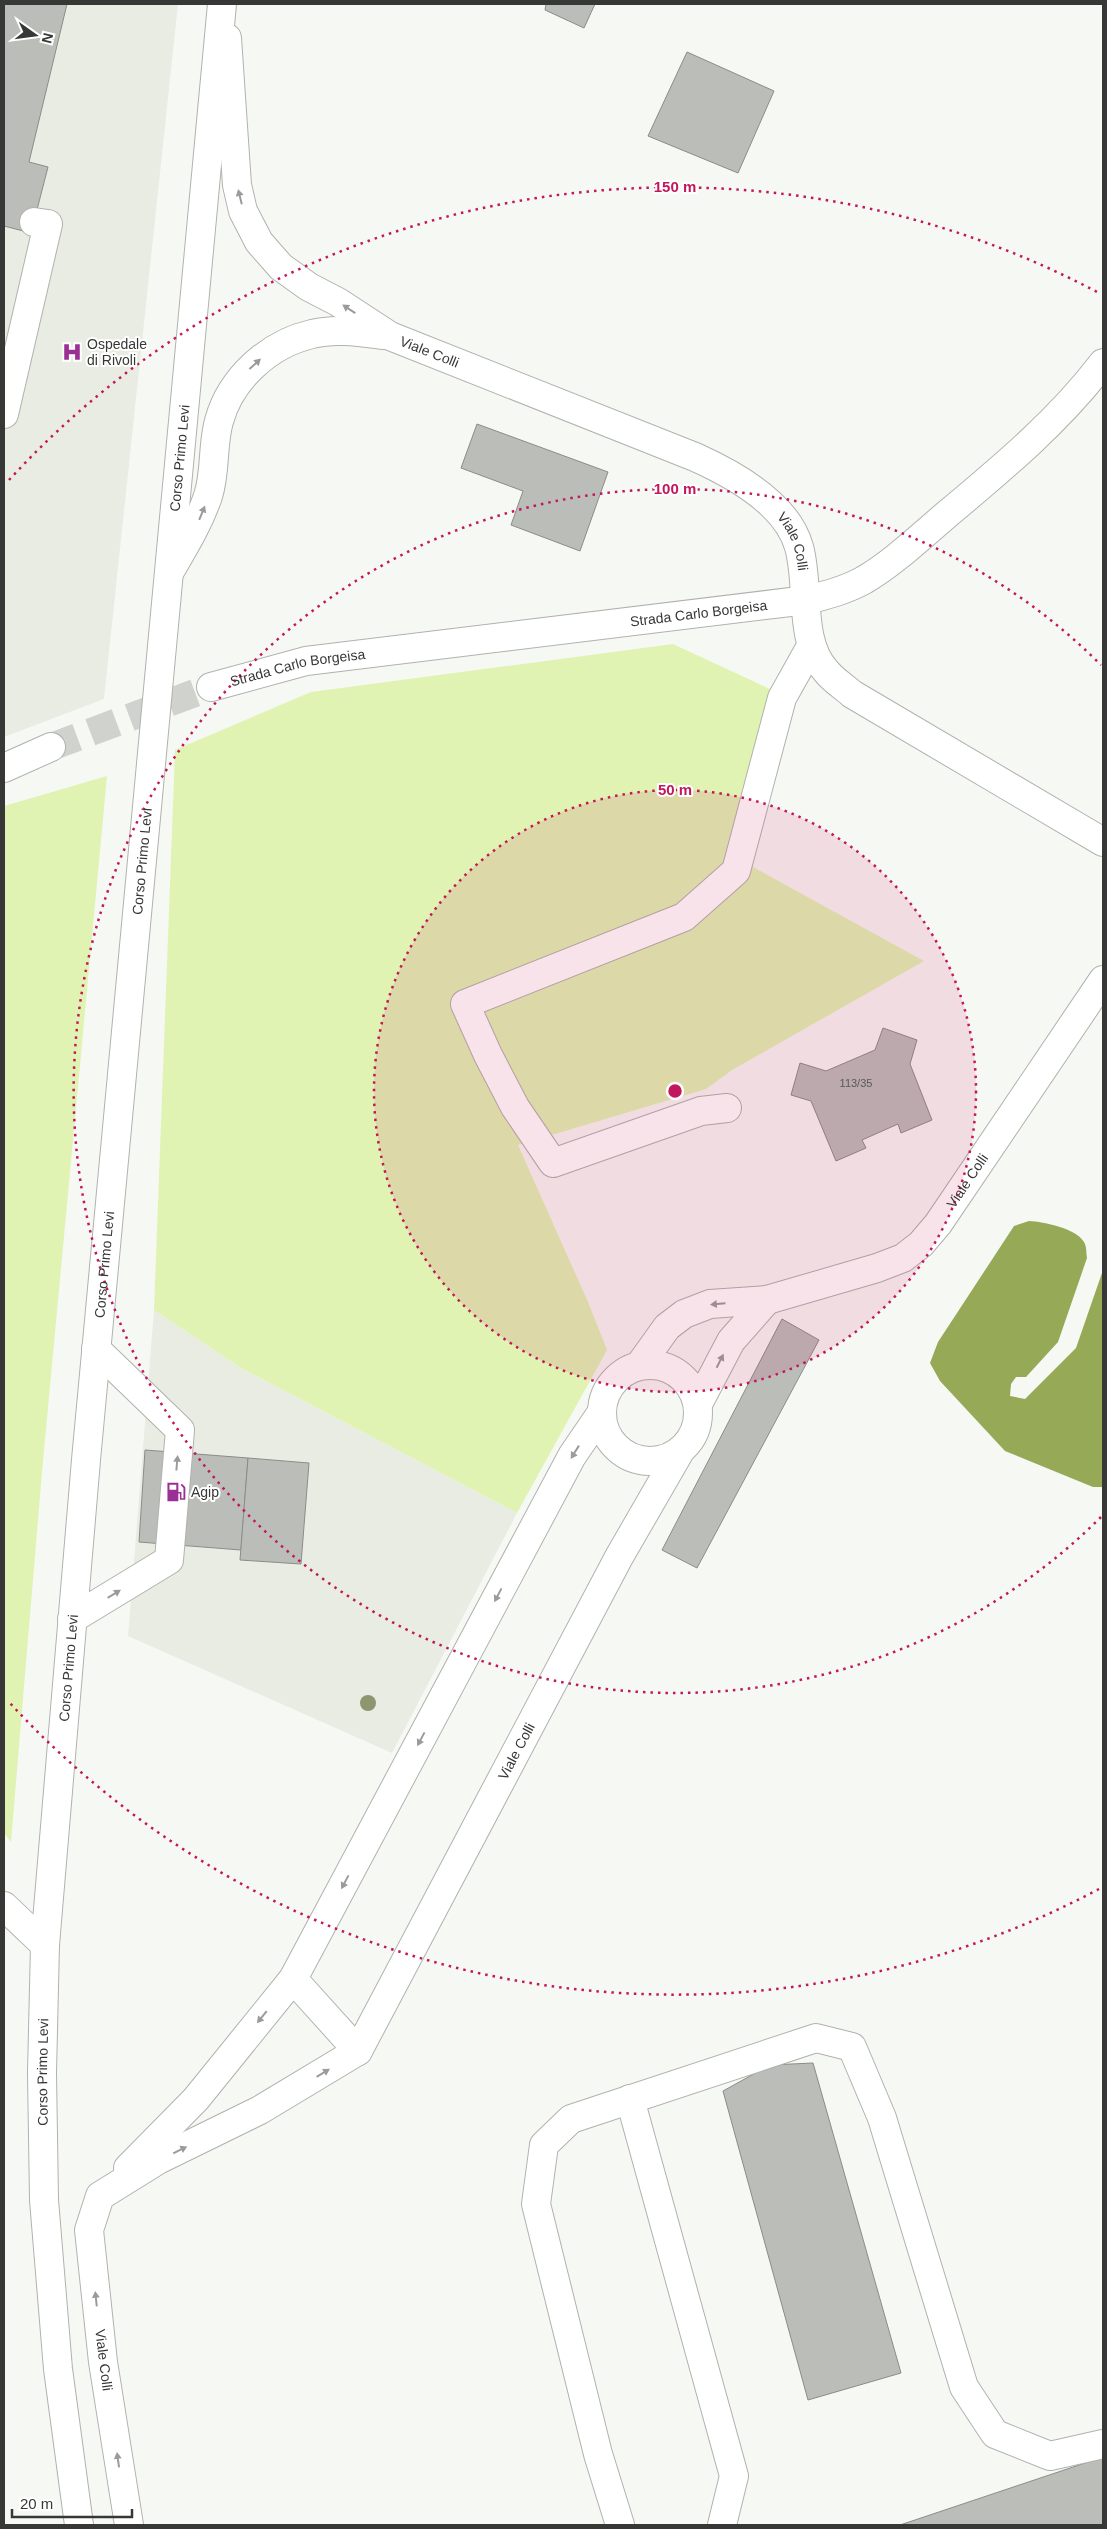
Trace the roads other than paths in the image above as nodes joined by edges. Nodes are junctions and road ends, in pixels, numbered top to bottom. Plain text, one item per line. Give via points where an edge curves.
1 (223, 4) edge
2 (34, 222) dead end
3 (390, 336) junction
4 (1103, 363) edge
5 (4, 414) edge
6 (170, 571) junction
7 (807, 600) junction
8 (811, 646) junction
9 (211, 687) tunnel mouth
10 (51, 747) tunnel mouth
11 (4, 768) edge
12 (1103, 842) edge
13 (1103, 980) edge
14 (727, 1108) dead end
15 (767, 1300) junction
16 (96, 1349) junction
17 (638, 1366) junction
18 (698, 1404) junction
19 (602, 1412) junction
20 (679, 1453) junction
21 (72, 1619) junction
22 (4, 1906) edge
23 (45, 1945) junction
24 (293, 1979) junction
25 (358, 2052) junction
26 (630, 2099) junction
27 (100, 2196) junction
28 (1103, 2444) edge
29 (79, 2525) edge
30 (129, 2525) edge
31 (620, 2525) edge
32 (722, 2525) edge

3 -> 1 street, Viale Colli via 338,302 309,288 281,267 259,242 243,211 237,185
1 - 6 street, Corso Primo Levi
2 - 5 street via 48,224
6 -> 3 street, Viale Colli via 209,494 219,421 234,387 255,363 281,345 312,334 345,330
3 - 7 street, Viale Colli via 732,474 762,498 790,527 799,546
4 - 7 street, Strada Carlo Borgeisa via 1054,420 895,557 864,580
6 - 16 street, Corso Primo Levi
7 - 8 street, Viale Colli
7 - 9 street, Strada Carlo Borgeisa via 306,661
8 - 12 street, Viale Colli via 825,671 852,694
8 - 14 street via 782,698 736,872 684,917 465,1004 515,1107 552,1163 701,1111
10 - 11 street
13 - 15 street, Viale Colli via 938,1224 921,1244 903,1258
15 -> 17 street, Viale Colli via 710,1304 684,1314 667,1327
18 -> 15 street via 731,1341
16 - 21 street, Corso Primo Levi
21 -> 16 street via 169,1560 180,1430
17 - 18 street via 654,1364 670,1368 693,1389
17 - 19 street via 612,1382
18 - 20 street via 695,1432
19 - 20 street via 603,1427 610,1441 634,1460 665,1460
19 -> 24 street, Viale Colli via 572,1456
20 - 25 street, Viale Colli via 618,1557
21 - 23 street, Corso Primo Levi
22 - 23 street
23 - 29 street, Corso Primo Levi via 42,2072 44,2200 58,2370
24 - 25 street
24 -> 27 street, Viale Colli via 196,2099
27 -> 25 street via 158,2160 260,2110
26 - 28 street via 816,2038 852,2046 882,2118 964,2386 994,2434 1050,2456
26 - 31 street via 571,2119 544,2145 536,2204 598,2454
26 - 32 street via 734,2476
30 -> 27 street, Viale Colli via 103,2362 89,2230

